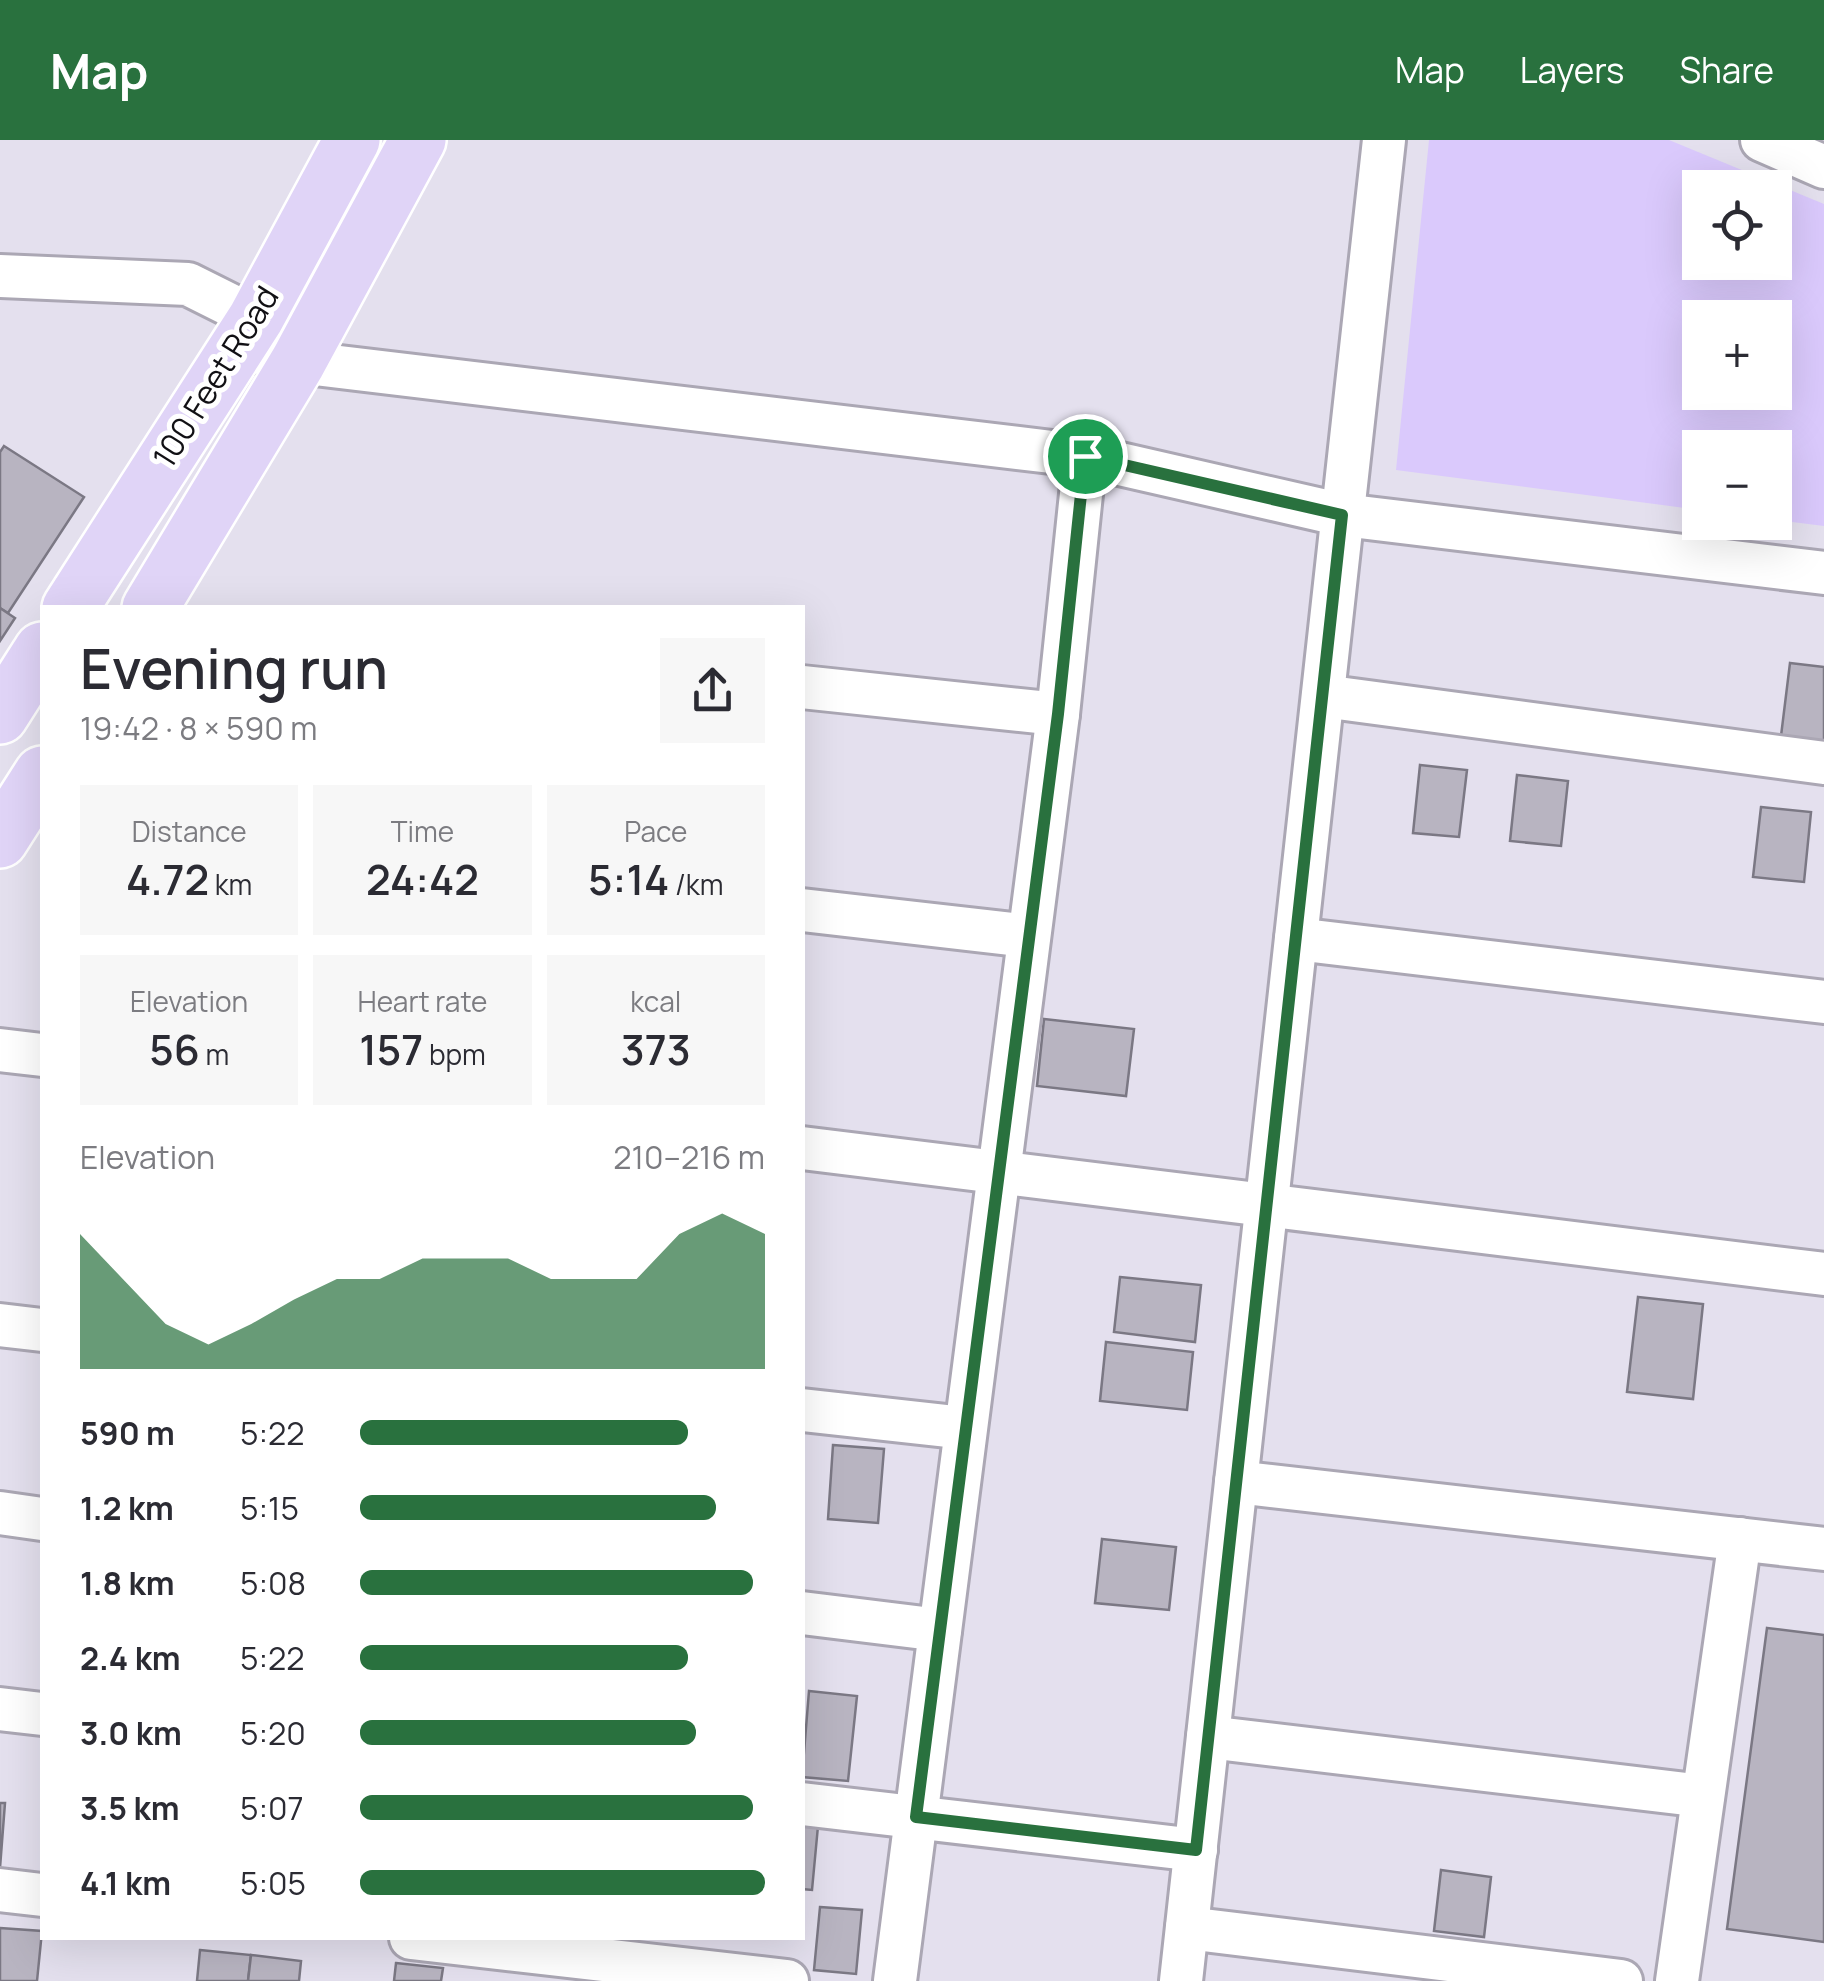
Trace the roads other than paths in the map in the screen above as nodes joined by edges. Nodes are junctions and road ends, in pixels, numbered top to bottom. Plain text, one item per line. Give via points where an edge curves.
1 (352, 140) edge
2 (418, 140) edge
3 (1384, 140) edge
4 (1762, 140) edge
5 (1824, 166) edge
6 (0, 276) edge
7 (246, 333) junction
8 (298, 362) junction
9 (1085, 456) junction
10 (1342, 515) junction
11 (1824, 574) edge
12 (72, 605) edge
13 (152, 605) edge
14 (40, 653) edge
15 (805, 686) edge
16 (1323, 696) junction
17 (1058, 714) junction
18 (0, 716) edge
19 (1824, 763) edge
20 (40, 779) edge
21 (18, 829) edge
22 (805, 910) edge
23 (1029, 936) junction
24 (1296, 939) junction
25 (1824, 1002) edge
26 (0, 1050) edge
27 (40, 1055) edge
28 (805, 1148) edge
29 (998, 1172) junction
30 (1267, 1205) junction
31 (1824, 1274) edge
32 (0, 1325) edge
33 (40, 1330) edge
34 (805, 1410) edge
35 (966, 1428) junction
36 (1236, 1482) junction
37 (0, 1513) edge
38 (40, 1518) edge
39 (1740, 1540) junction
40 (1824, 1549) edge
41 (805, 1613) edge
42 (940, 1630) junction
43 (0, 1710) edge
44 (40, 1714) edge
45 (1208, 1737) junction
46 (1704, 1796) junction
47 (805, 1804) edge
48 (916, 1817) junction
49 (1196, 1850) junction
50 (0, 1890) edge
51 (40, 1895) edge
52 (1186, 1928) junction
53 (428, 1940) edge
54 (787, 1981) edge
55 (895, 1981) edge
56 (1181, 1981) edge
57 (1621, 1981) edge
58 (1677, 1981) edge

1 - 7 main road, 100 Feet Road
2 - 8 main road, 100 Feet Road
3 - 10 street
4 - 5 street
6 - 7 street via 188,284
7 - 8 street
7 - 12 main road, 100 Feet Road
8 - 9 street
8 - 13 main road, 100 Feet Road
9 - 10 street
9 - 17 street
10 - 11 street
10 - 16 street
14 - 18 main road
15 - 17 street
16 - 19 street
16 - 24 street
17 - 23 street
20 - 21 main road
22 - 23 street
23 - 29 street
24 - 25 street
24 - 30 street
26 - 27 street
28 - 29 street
29 - 30 street
29 - 35 street
30 - 31 street
30 - 36 street
32 - 33 street
34 - 35 street
35 - 42 street
36 - 39 street
36 - 45 street
37 - 38 street
39 - 40 street
39 - 46 street
41 - 42 street
42 - 48 street
43 - 44 street
45 - 46 street
45 - 49 street
46 - 58 street
47 - 48 street
48 - 49 street
48 - 55 street
49 - 52 street
50 - 51 street
52 - 56 street
52 - 57 street
53 - 54 street

